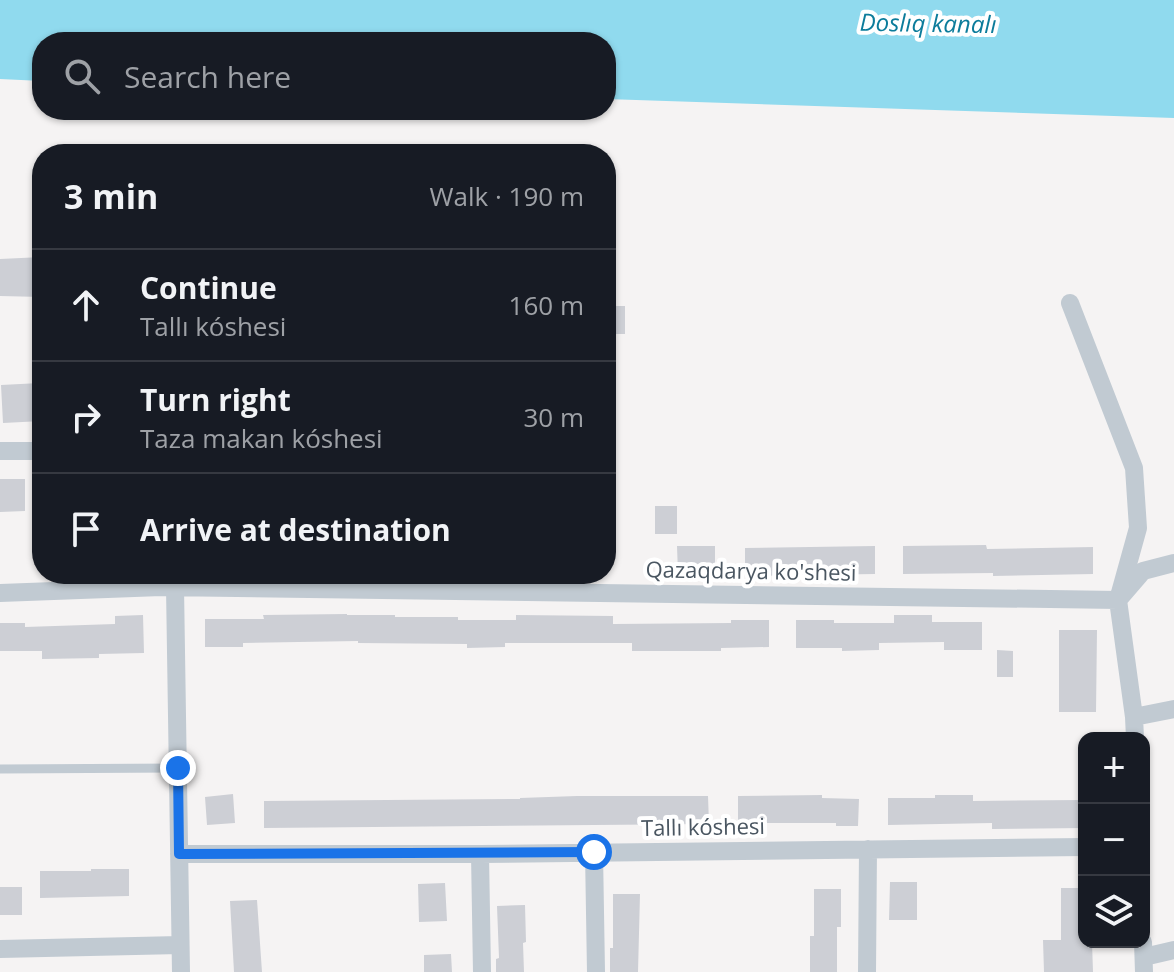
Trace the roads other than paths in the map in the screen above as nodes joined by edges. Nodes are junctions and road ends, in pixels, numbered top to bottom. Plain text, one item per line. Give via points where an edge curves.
1 (1070, 303) dead end
2 (0, 451) edge
3 (32, 451) edge
4 (1174, 563) edge
5 (175, 587) junction
6 (0, 593) edge
7 (1118, 600) junction
8 (1174, 709) edge
9 (1134, 717) junction
10 (1135, 732) edge
11 (178, 768) junction
12 (0, 769) edge
13 (1078, 847) edge
14 (868, 849) junction
15 (594, 852) junction
16 (179, 854) junction
17 (480, 854) junction
18 (180, 945) junction
19 (0, 949) edge
20 (1174, 950) edge
21 (1143, 957) edge
22 (181, 972) edge
23 (482, 972) edge
24 (596, 972) edge
25 (867, 972) edge

1 - 7 street via 1134,468 1138,528
2 - 3 street
4 - 7 street via 1143,571
5 - 6 street, Qazaqdarya ko'shesi
5 - 7 street, Qazaqdarya ko'shesi
5 - 11 street
7 - 9 street
8 - 9 street
9 - 10 street
11 - 12 lane
11 - 16 street
13 - 14 street, Tallı kóshesi
14 - 15 street, Tallı kóshesi
14 - 25 street
15 - 17 street, Tallı kóshesi
15 - 24 street
16 - 17 street, Tallı kóshesi
16 - 18 street
17 - 23 street
18 - 19 street
18 - 22 street
20 - 21 street

